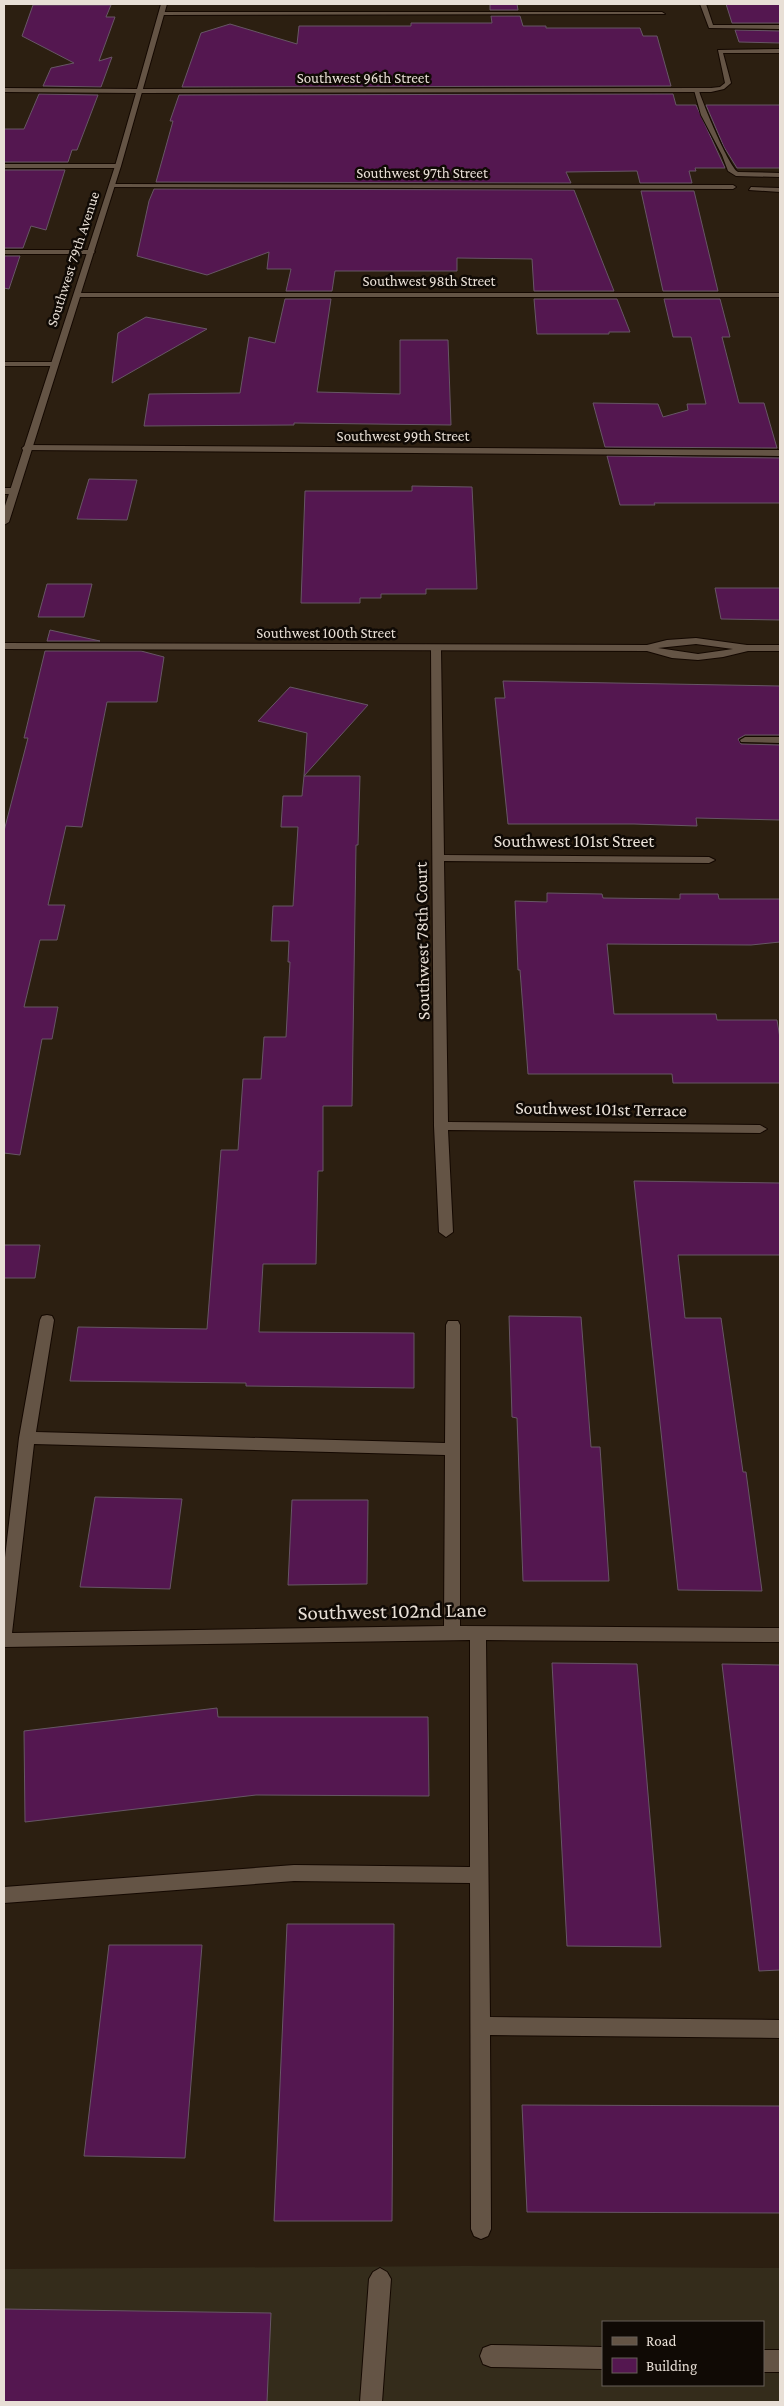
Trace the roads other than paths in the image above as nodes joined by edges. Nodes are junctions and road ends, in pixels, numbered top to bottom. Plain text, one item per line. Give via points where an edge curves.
1 (164, 4) edge
2 (703, 4) edge
3 (161, 14) junction
4 (662, 14) dead end
5 (780, 27) edge
6 (780, 51) edge
7 (4, 90) edge
8 (140, 91) junction
9 (696, 91) junction
10 (4, 166) edge
11 (118, 166) junction
12 (780, 174) edge
13 (111, 186) junction
14 (733, 187) dead end
15 (751, 190) dead end
16 (780, 190) edge
17 (4, 252) edge
18 (91, 252) junction
19 (78, 295) junction
20 (780, 295) edge
21 (4, 364) edge
22 (53, 364) junction
23 (26, 448) junction
24 (780, 453) edge
25 (4, 491) edge
26 (14, 491) junction
27 (4, 522) edge
28 (4, 646) edge
29 (647, 648) junction
30 (747, 648) junction
31 (780, 648) edge
32 (436, 649) junction
33 (745, 740) dead end
34 (780, 740) edge
35 (438, 858) junction
36 (709, 860) dead end
37 (441, 1126) junction
38 (760, 1129) dead end
39 (446, 1232) dead end
40 (48, 1320) dead end
41 (453, 1325) dead end
42 (28, 1438) junction
43 (452, 1449) junction
44 (4, 1632) edge
45 (452, 1633) junction
46 (478, 1633) junction
47 (780, 1635) edge
48 (4, 1640) edge
49 (478, 1875) junction
50 (4, 1895) edge
51 (481, 2026) junction
52 (780, 2029) edge
53 (482, 2230) dead end
54 (380, 2279) dead end
55 (491, 2356) dead end
56 (602, 2358) edge
57 (764, 2361) edge
58 (780, 2361) edge
59 (371, 2402) edge

1 - 3 street, Southwest 79th Avenue
2 - 5 street via 711,27
3 - 4 street
3 - 8 street, Southwest 79th Avenue
6 - 9 street, Southwest 96th Street via 720,51 728,78 726,86
7 - 8 street, Southwest 96th Street
8 - 9 street, Southwest 96th Street
8 - 11 street, Southwest 79th Avenue
9 - 12 street via 730,170 736,174
10 - 11 street
11 - 13 street, Southwest 79th Avenue
13 - 14 street, Southwest 97th Street
13 - 18 street, Southwest 79th Avenue
15 - 16 street
17 - 18 street
18 - 19 street, Southwest 79th Avenue
19 - 20 street, Southwest 98th Street
19 - 22 street, Southwest 79th Avenue
21 - 22 street
22 - 23 street, Southwest 79th Avenue
23 - 24 street, Southwest 99th Street
23 - 26 street, Southwest 79th Avenue
25 - 26 street
26 - 27 street, Southwest 79th Avenue
28 - 32 street, Southwest 100th Street
29 - 30 street, Southwest 100th Street via 696,641
29 - 30 street, Southwest 100th Street via 666,654 694,656 730,654
29 - 32 street, Southwest 100th Street
30 - 31 street, Southwest 100th Street
32 - 35 street, Southwest 78th Court
33 - 34 street
35 - 36 street, Southwest 101st Street
35 - 37 street, Southwest 78th Court
37 - 38 street, Southwest 101st Terrace
37 - 39 street, Southwest 78th Court
40 - 42 street
41 - 43 street
42 - 43 street
42 - 44 street
43 - 45 street
45 - 46 street, Southwest 102nd Lane
45 - 48 street, Southwest 102nd Lane
46 - 47 street, Southwest 102nd Lane
46 - 49 street
49 - 50 street via 294,1874
49 - 51 street
51 - 52 street
51 - 53 street
54 - 59 street
55 - 56 street
57 - 58 street

